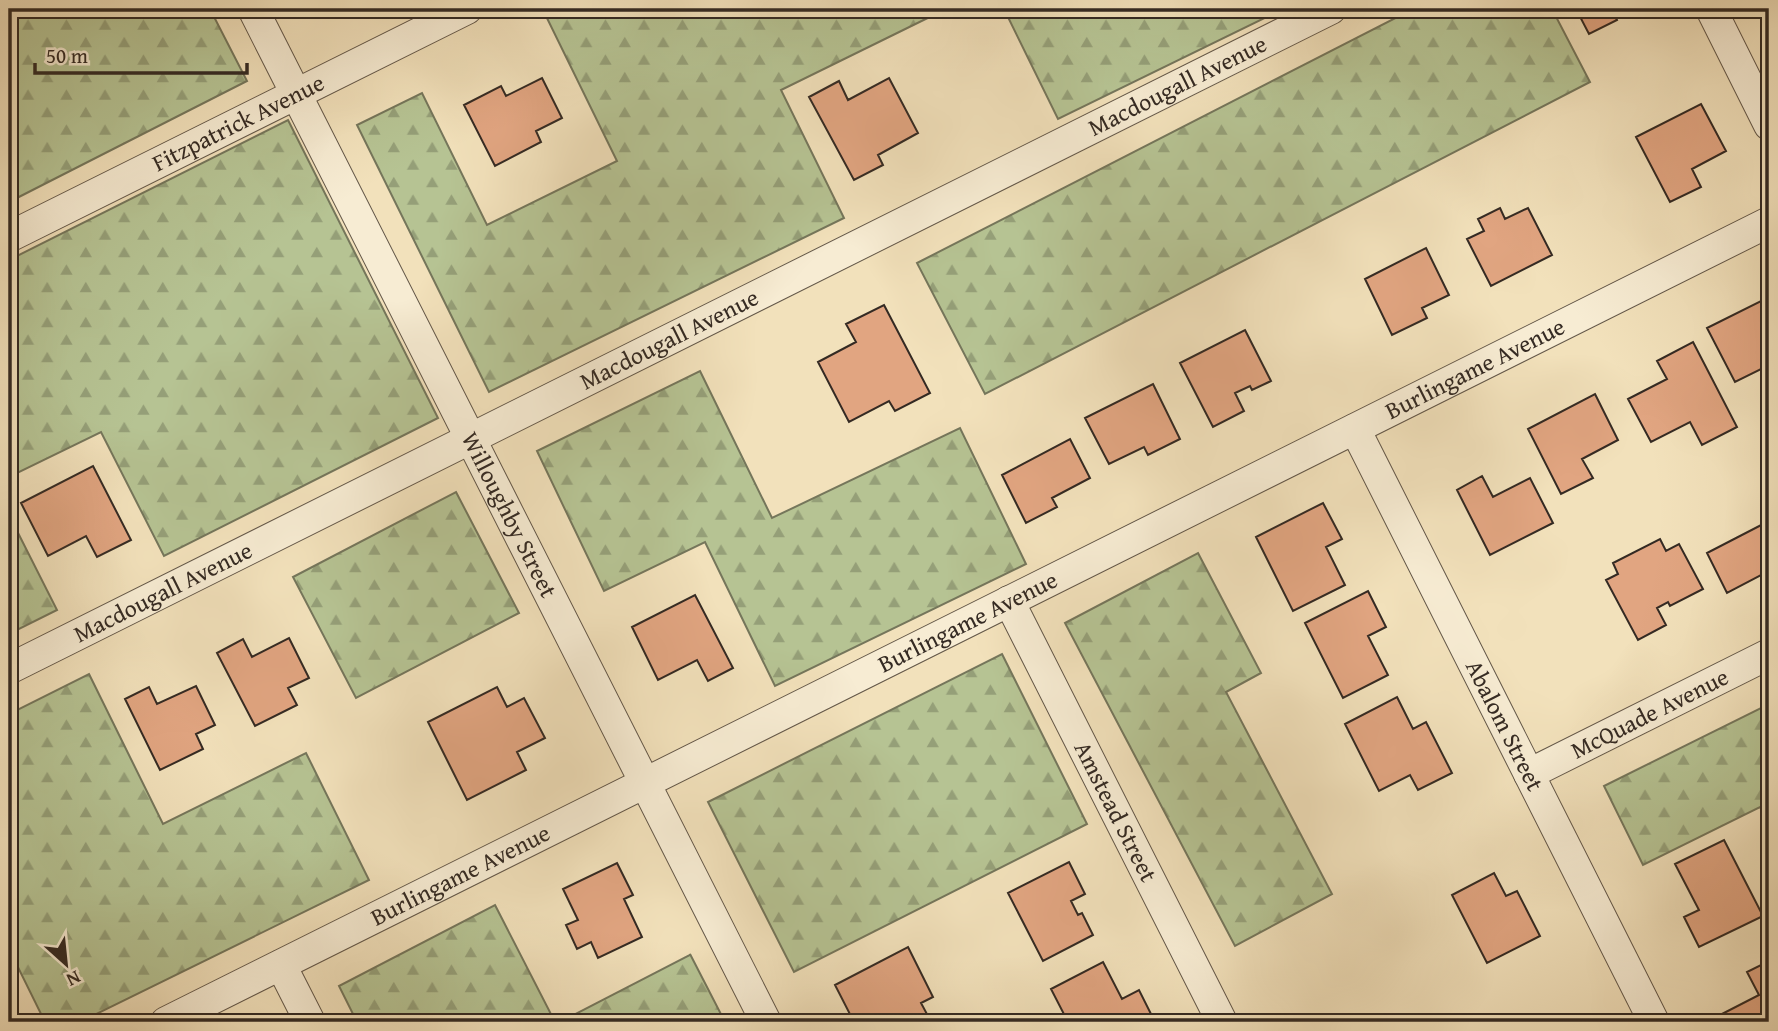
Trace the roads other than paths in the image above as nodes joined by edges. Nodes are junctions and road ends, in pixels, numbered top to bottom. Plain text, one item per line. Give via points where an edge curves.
1 (253, 9) edge
2 (467, 9) edge
3 (1331, 9) edge
4 (1711, 9) edge
5 (296, 94) junction
6 (1769, 125) edge
7 (1769, 222) edge
8 (9, 237) edge
9 (1354, 429) junction
10 (470, 439) junction
11 (1009, 601) junction
12 (1769, 654) edge
13 (9, 669) edge
14 (1529, 774) junction
15 (645, 783) junction
16 (281, 965) junction
17 (166, 1022) edge
18 (310, 1022) edge
19 (766, 1022) edge
20 (1222, 1022) edge
21 (1654, 1022) edge

1 - 5 street, Willoughby Street
2 - 5 street, Fitzpatrick Avenue
3 - 10 street, Macdougall Avenue
4 - 6 street
5 - 8 street, Fitzpatrick Avenue
5 - 10 street, Willoughby Street
7 - 9 street, Burlingame Avenue
9 - 11 street, Burlingame Avenue
9 - 14 street, Abalom Street
10 - 13 street, Macdougall Avenue
10 - 15 street, Willoughby Street
11 - 15 street, Burlingame Avenue
11 - 20 street, Amstead Street
12 - 14 street, McQuade Avenue
14 - 21 street, Abalom Street
15 - 16 street, Burlingame Avenue
15 - 19 street, Willoughby Street
16 - 17 street, Burlingame Avenue
16 - 18 street

